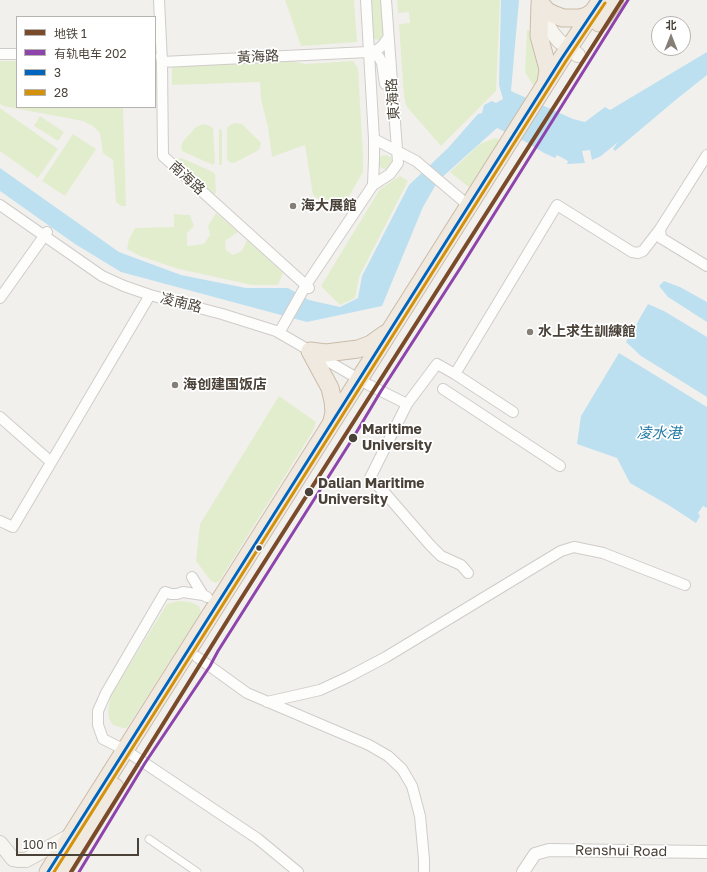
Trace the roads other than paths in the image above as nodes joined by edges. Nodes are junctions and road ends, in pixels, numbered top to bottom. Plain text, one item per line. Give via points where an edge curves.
1 (159, 0) edge
2 (366, 0) edge
3 (386, 0) edge
4 (615, 0) edge
5 (540, 2) edge
6 (597, 5) edge
7 (388, 38) junction
8 (156, 52) edge
9 (368, 52) junction
10 (573, 52) junction
11 (0, 54) edge
12 (16, 54) edge
13 (162, 62) junction
14 (547, 90) junction
15 (394, 108) junction
16 (374, 139) junction
17 (515, 143) junction
18 (396, 149) junction
19 (707, 155) edge
20 (373, 185) junction
21 (0, 205) edge
22 (469, 206) junction
23 (660, 229) junction
24 (46, 234) junction
25 (707, 266) edge
26 (306, 289) junction
27 (150, 295) junction
28 (0, 298) edge
29 (390, 330) junction
30 (279, 333) junction
31 (310, 351) junction
32 (455, 374) junction
33 (364, 382) junction
34 (443, 389) dead end
35 (407, 404) junction
36 (514, 412) dead end
37 (0, 417) edge
38 (331, 424) junction
39 (51, 462) junction
40 (560, 466) dead end
41 (0, 521) edge
42 (468, 573) dead end
43 (192, 577) dead end
44 (685, 585) dead end
45 (210, 600) junction
46 (198, 657) junction
47 (267, 702) junction
48 (130, 753) junction
49 (71, 836) junction
50 (149, 839) dead end
51 (0, 843) edge
52 (707, 852) edge
53 (0, 853) edge
54 (21, 872) edge
55 (48, 872) edge
56 (63, 872) edge
57 (197, 872) edge
58 (298, 872) edge
59 (424, 872) edge
60 (523, 872) edge

1 - 13 street, 南海路
2 - 9 street, 東海路
3 - 7 street, 東海路
4 - 10 highway
5 - 6 highway via 555,15 568,18 588,16
5 - 10 main road via 547,24 559,41
5 - 14 highway via 539,36 548,69
6 - 10 highway
7 - 9 street via 377,50
7 - 15 street, 東海路
8 - 13 street
9 - 13 street, 黃海路
9 - 15 street via 379,56 387,97
9 - 16 street, 東海路
10 - 14 highway
11 - 12 street
13 - 26 street, 南海路 via 163,156
14 - 17 highway
15 - 18 street, 東海路
16 - 18 street
16 - 20 street, 東海路
17 - 22 highway
17 - 33 highway
18 - 20 street, 東海路 via 398,164 390,174
18 - 22 street via 416,161
19 - 23 street
20 - 26 street
21 - 24 street, 凌南路
22 - 29 highway
23 - 25 street via 661,238
23 - 32 street via 644,251 632,252 557,205
24 - 27 street, 凌南路 via 102,276
24 - 28 street
26 - 30 street
27 - 30 street, 凌南路 via 222,314
27 - 39 street
29 - 31 highway via 371,344 358,349 326,353
29 - 33 highway
30 - 31 street, 凌南路
31 - 33 street, 凌南路
31 - 38 highway via 332,394 334,412
32 - 35 street via 437,364
32 - 36 street
33 - 35 street, 凌南路
33 - 38 highway
33 - 46 highway
34 - 40 street
35 - 42 street via 370,478 441,556 461,565
37 - 39 street
38 - 45 highway
39 - 41 street via 13,527
43 - 45 street
44 - 47 street via 603,554 574,547 561,551 386,657 348,677 320,690
45 - 48 highway
45 - 48 street via 183,592 166,592 106,693 98,711 98,726 103,739
46 - 47 street via 247,694
46 - 48 highway
47 - 59 street via 369,745 388,756 402,769 412,786 420,816
48 - 49 highway
48 - 56 highway
48 - 58 street via 258,839
49 - 51 main road via 26,860 13,859
49 - 55 highway
50 - 57 street
52 - 60 street, Renshui Road via 548,850 535,854
53 - 54 main road

